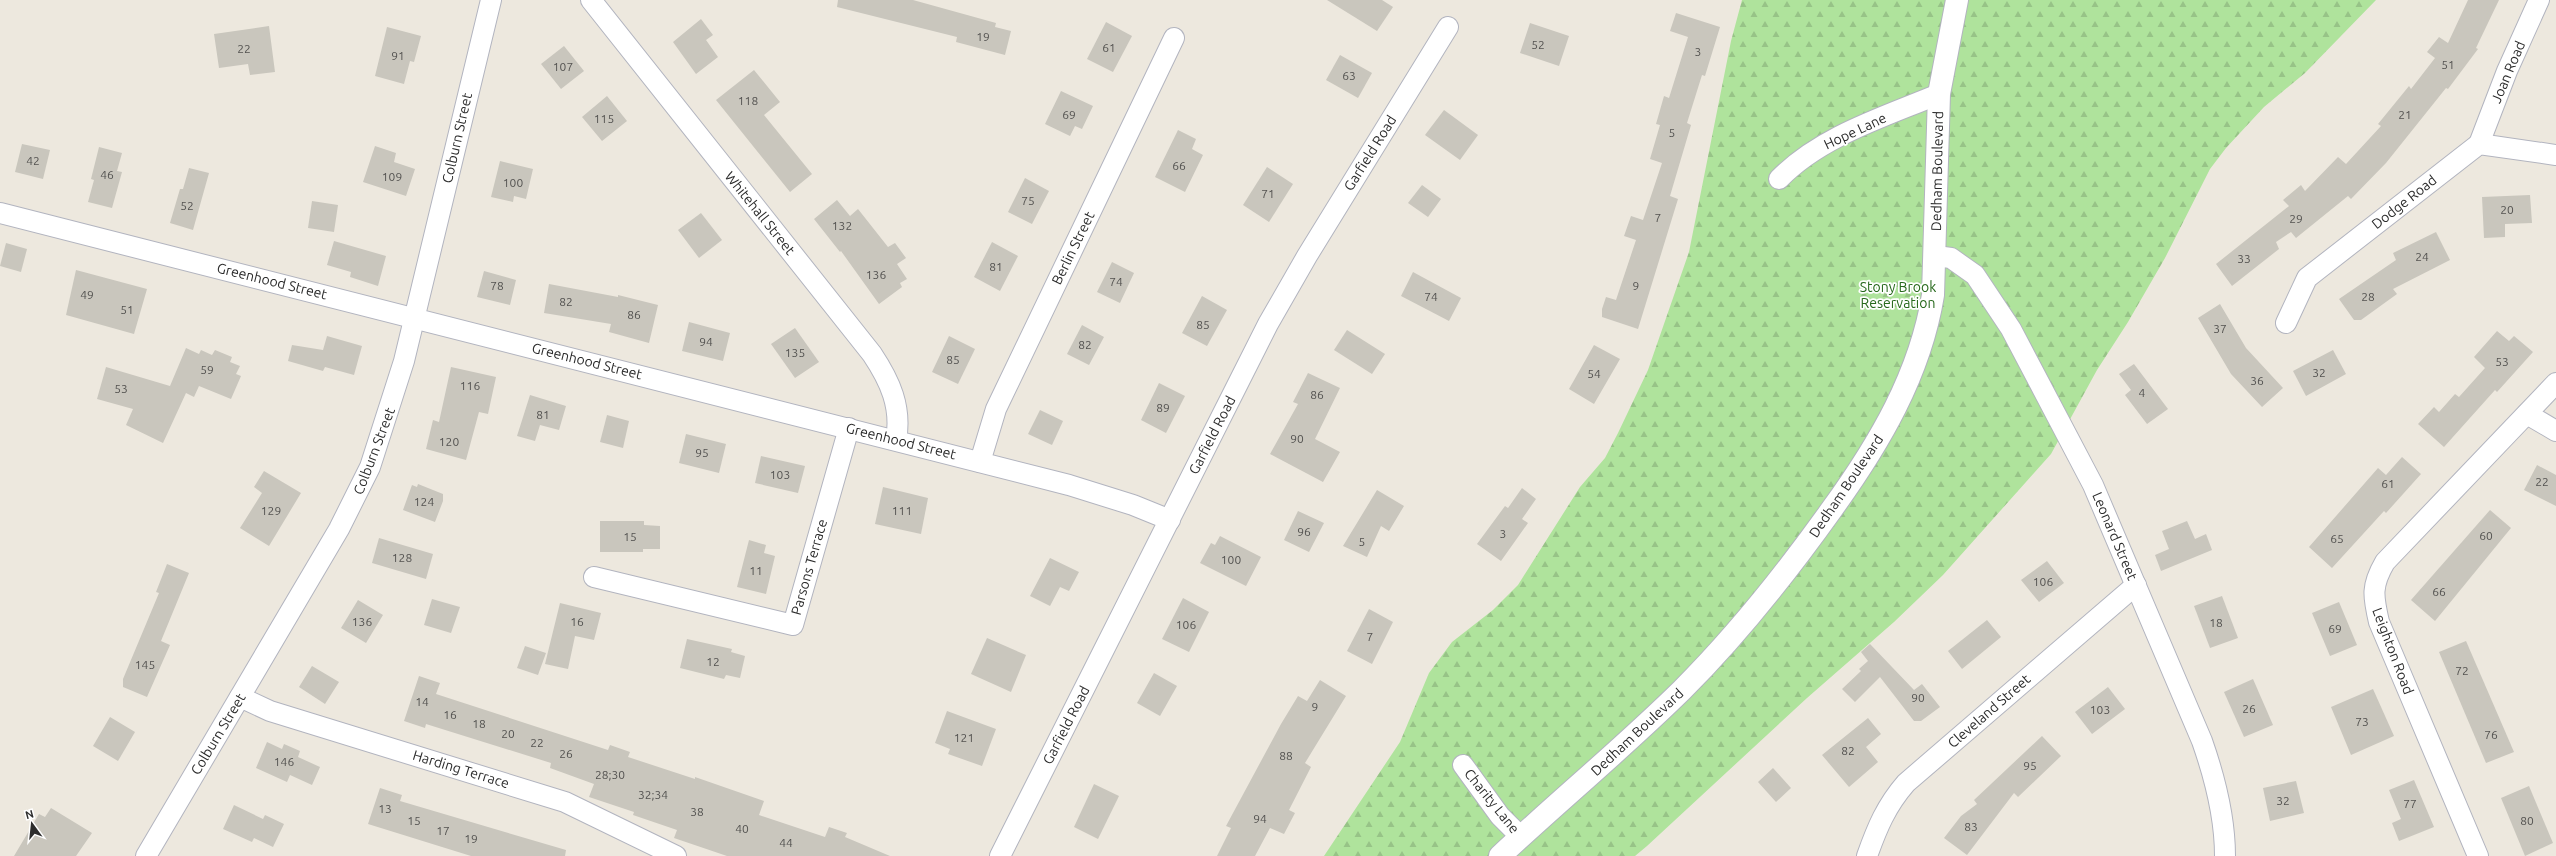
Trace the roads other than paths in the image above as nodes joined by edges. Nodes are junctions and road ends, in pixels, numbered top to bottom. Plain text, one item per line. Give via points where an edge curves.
1 (491, 0) edge
2 (591, 0) edge
3 (1957, 0) edge
4 (2539, 0) edge
5 (1448, 28) dead end
6 (1174, 38) dead end
7 (1939, 94) junction
8 (2479, 144) junction
9 (2556, 154) edge
10 (1779, 179) dead end
11 (0, 213) edge
12 (1936, 256) junction
13 (415, 318) junction
14 (2286, 323) dead end
15 (2556, 383) edge
16 (2527, 414) junction
17 (849, 428) junction
18 (2556, 431) edge
19 (896, 440) junction
20 (980, 462) junction
21 (1170, 520) junction
22 (594, 577) dead end
23 (2136, 585) junction
24 (240, 697) junction
25 (1463, 765) dead end
26 (1521, 837) junction
27 (146, 856) edge
28 (676, 856) edge
29 (1000, 856) edge
30 (1500, 856) edge
31 (1867, 856) edge
32 (2225, 856) edge
33 (2478, 856) edge

1 - 13 street, Colburn Street
2 - 19 street, Whitehall Street via 872,354 894,396 898,420
3 - 7 main road, Dedham Boulevard
4 - 8 street, Joan Road via 2507,71
5 - 21 street, Garfield Road via 1292,280
6 - 20 street, Berlin Street via 996,409
7 - 10 street, Hope Lane via 1828,142 1801,158
7 - 12 main road, Dedham Boulevard via 1936,128
8 - 9 street
8 - 14 street, Dodge Road via 2308,278
11 - 13 street, Greenhood Street
12 - 23 street, Leonard Street via 1951,258 1975,275 2011,329 2093,484
12 - 26 main road, Dedham Boulevard via 1928,326 1919,354 1891,418 1853,480 1810,539 1716,654 1632,738
13 - 17 street, Greenhood Street
13 - 24 street, Colburn Street via 387,419 361,488
15 - 16 street, Leighton Road
16 - 18 street
16 - 33 street, Leighton Road via 2385,562 2376,579 2373,598 2379,622
17 - 19 street, Greenhood Street
17 - 22 street, Parsons Terrace via 792,625
19 - 20 street, Greenhood Street
20 - 21 street, Greenhood Street via 1092,491
21 - 29 street, Garfield Road
23 - 31 street, Cleveland Street via 1906,783 1890,801 1880,819
23 - 32 street, Leonard Street via 2202,740 2214,776 2221,808
24 - 27 street, Colburn Street
24 - 28 street, Harding Terrace via 270,711 565,802
25 - 26 street, Charity Lane via 1500,816
26 - 30 main road, Dedham Boulevard

